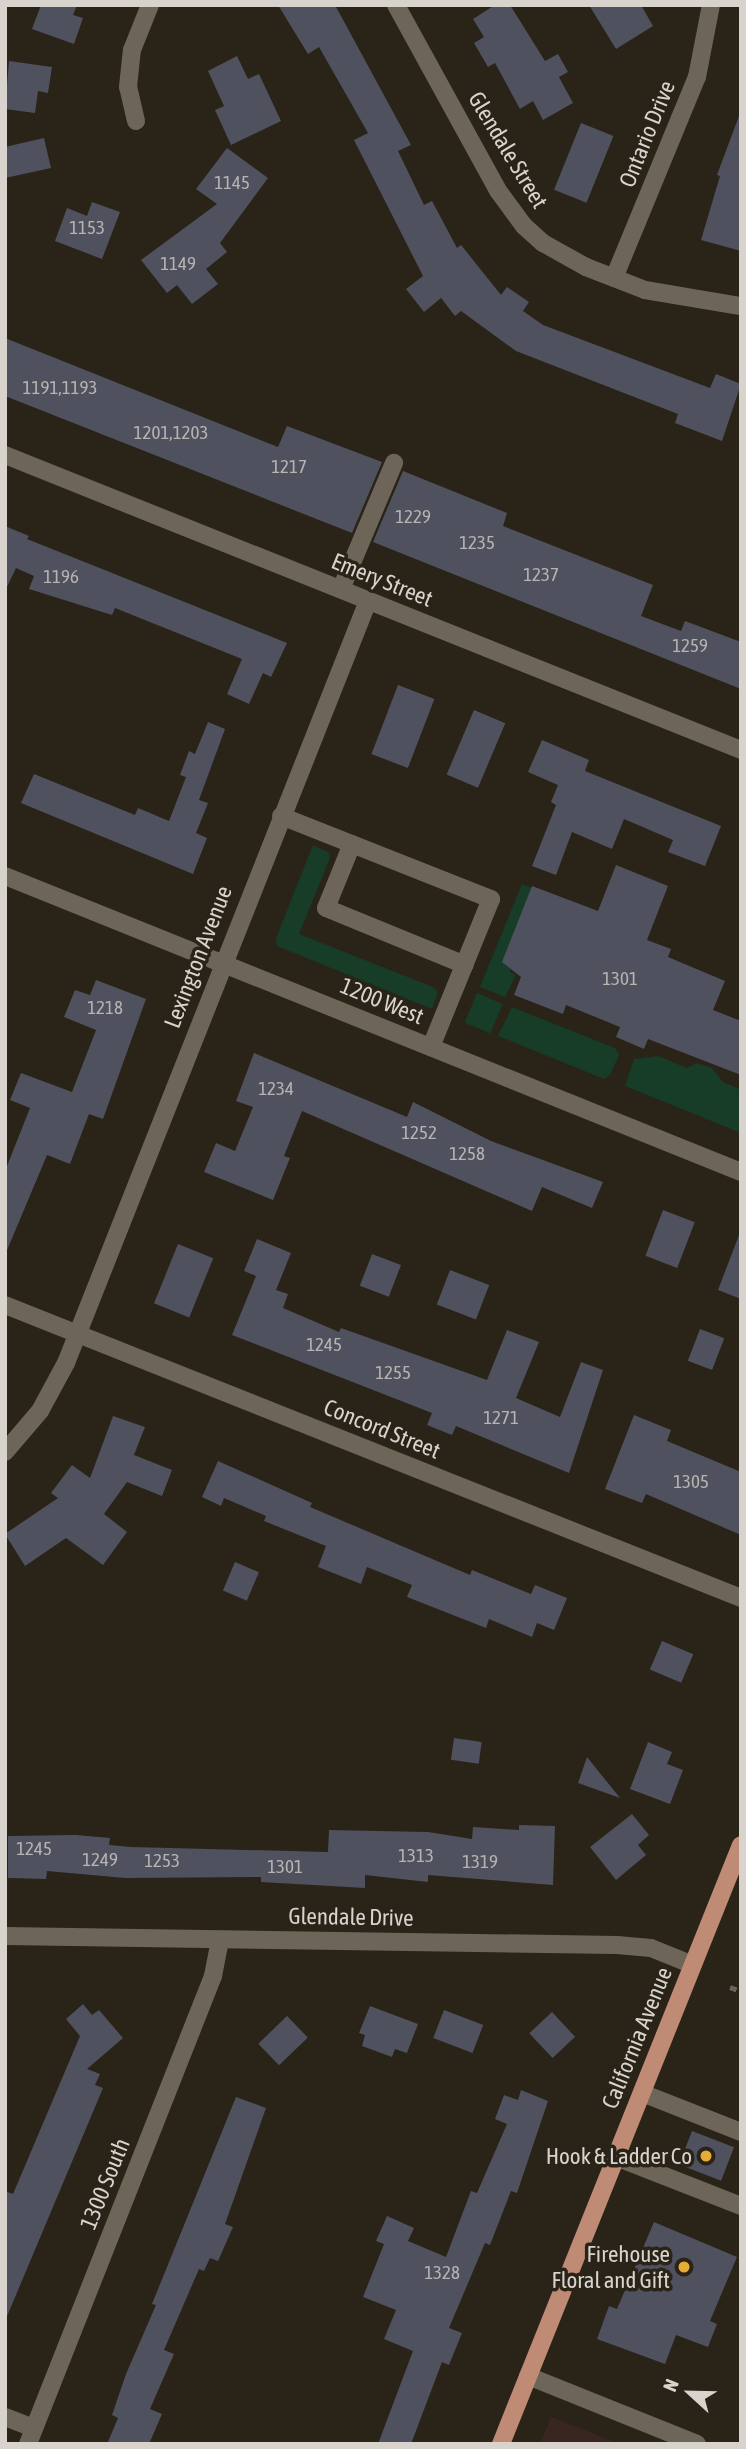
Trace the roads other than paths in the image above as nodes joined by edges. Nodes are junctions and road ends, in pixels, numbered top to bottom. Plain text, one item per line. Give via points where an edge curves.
1 (150, 5) edge
2 (396, 5) edge
3 (710, 5) edge
4 (136, 121) dead end
5 (614, 278) junction
6 (741, 306) edge
7 (5, 455) edge
8 (394, 463) dead end
9 (341, 589) junction
10 (369, 601) junction
11 (741, 750) edge
12 (281, 816) junction
13 (352, 844) junction
14 (5, 876) edge
15 (222, 964) junction
16 (465, 965) junction
17 (431, 1047) junction
18 (741, 1172) edge
19 (5, 1305) edge
20 (78, 1334) junction
21 (5, 1452) edge
22 (741, 1598) edge
23 (741, 1846) edge
24 (5, 1936) edge
25 (220, 1940) junction
26 (693, 1965) junction
27 (642, 2094) junction
28 (741, 2132) edge
29 (616, 2157) junction
30 (741, 2206) edge
31 (528, 2376) junction
32 (5, 2417) edge
33 (31, 2436) edge
34 (501, 2444) edge
35 (697, 2444) edge

1 - 4 street via 132,50 128,87
2 - 5 street, Glendale Street via 499,191 524,226 560,254
3 - 5 street, Ontario Drive via 706,50 697,77
5 - 6 street, Glendale Street via 645,290
7 - 9 street, Emery Street
8 - 9 street
9 - 10 street, Emery Street
10 - 11 street, Emery Street
10 - 12 street, Lexington Avenue
12 - 13 street
12 - 15 street, Lexington Avenue
13 - 16 street via 326,908
13 - 16 street via 491,900
14 - 15 street, 1200 West
15 - 17 street, 1200 West
15 - 20 street, Lexington Avenue
16 - 17 street
17 - 18 street, 1200 West
19 - 20 street, Concord Street
20 - 21 street, Lexington Avenue via 40,1411
20 - 22 street, Concord Street
23 - 26 main road, California Avenue
24 - 25 street, Glendale Drive
25 - 26 street, Glendale Drive via 617,1945 651,1948
25 - 33 street, 1300 South via 214,1976
26 - 27 main road, California Avenue
27 - 28 street
27 - 29 main road, California Avenue
29 - 30 street
29 - 31 main road, California Avenue
31 - 34 main road, California Avenue
31 - 35 street
32 - 33 street

